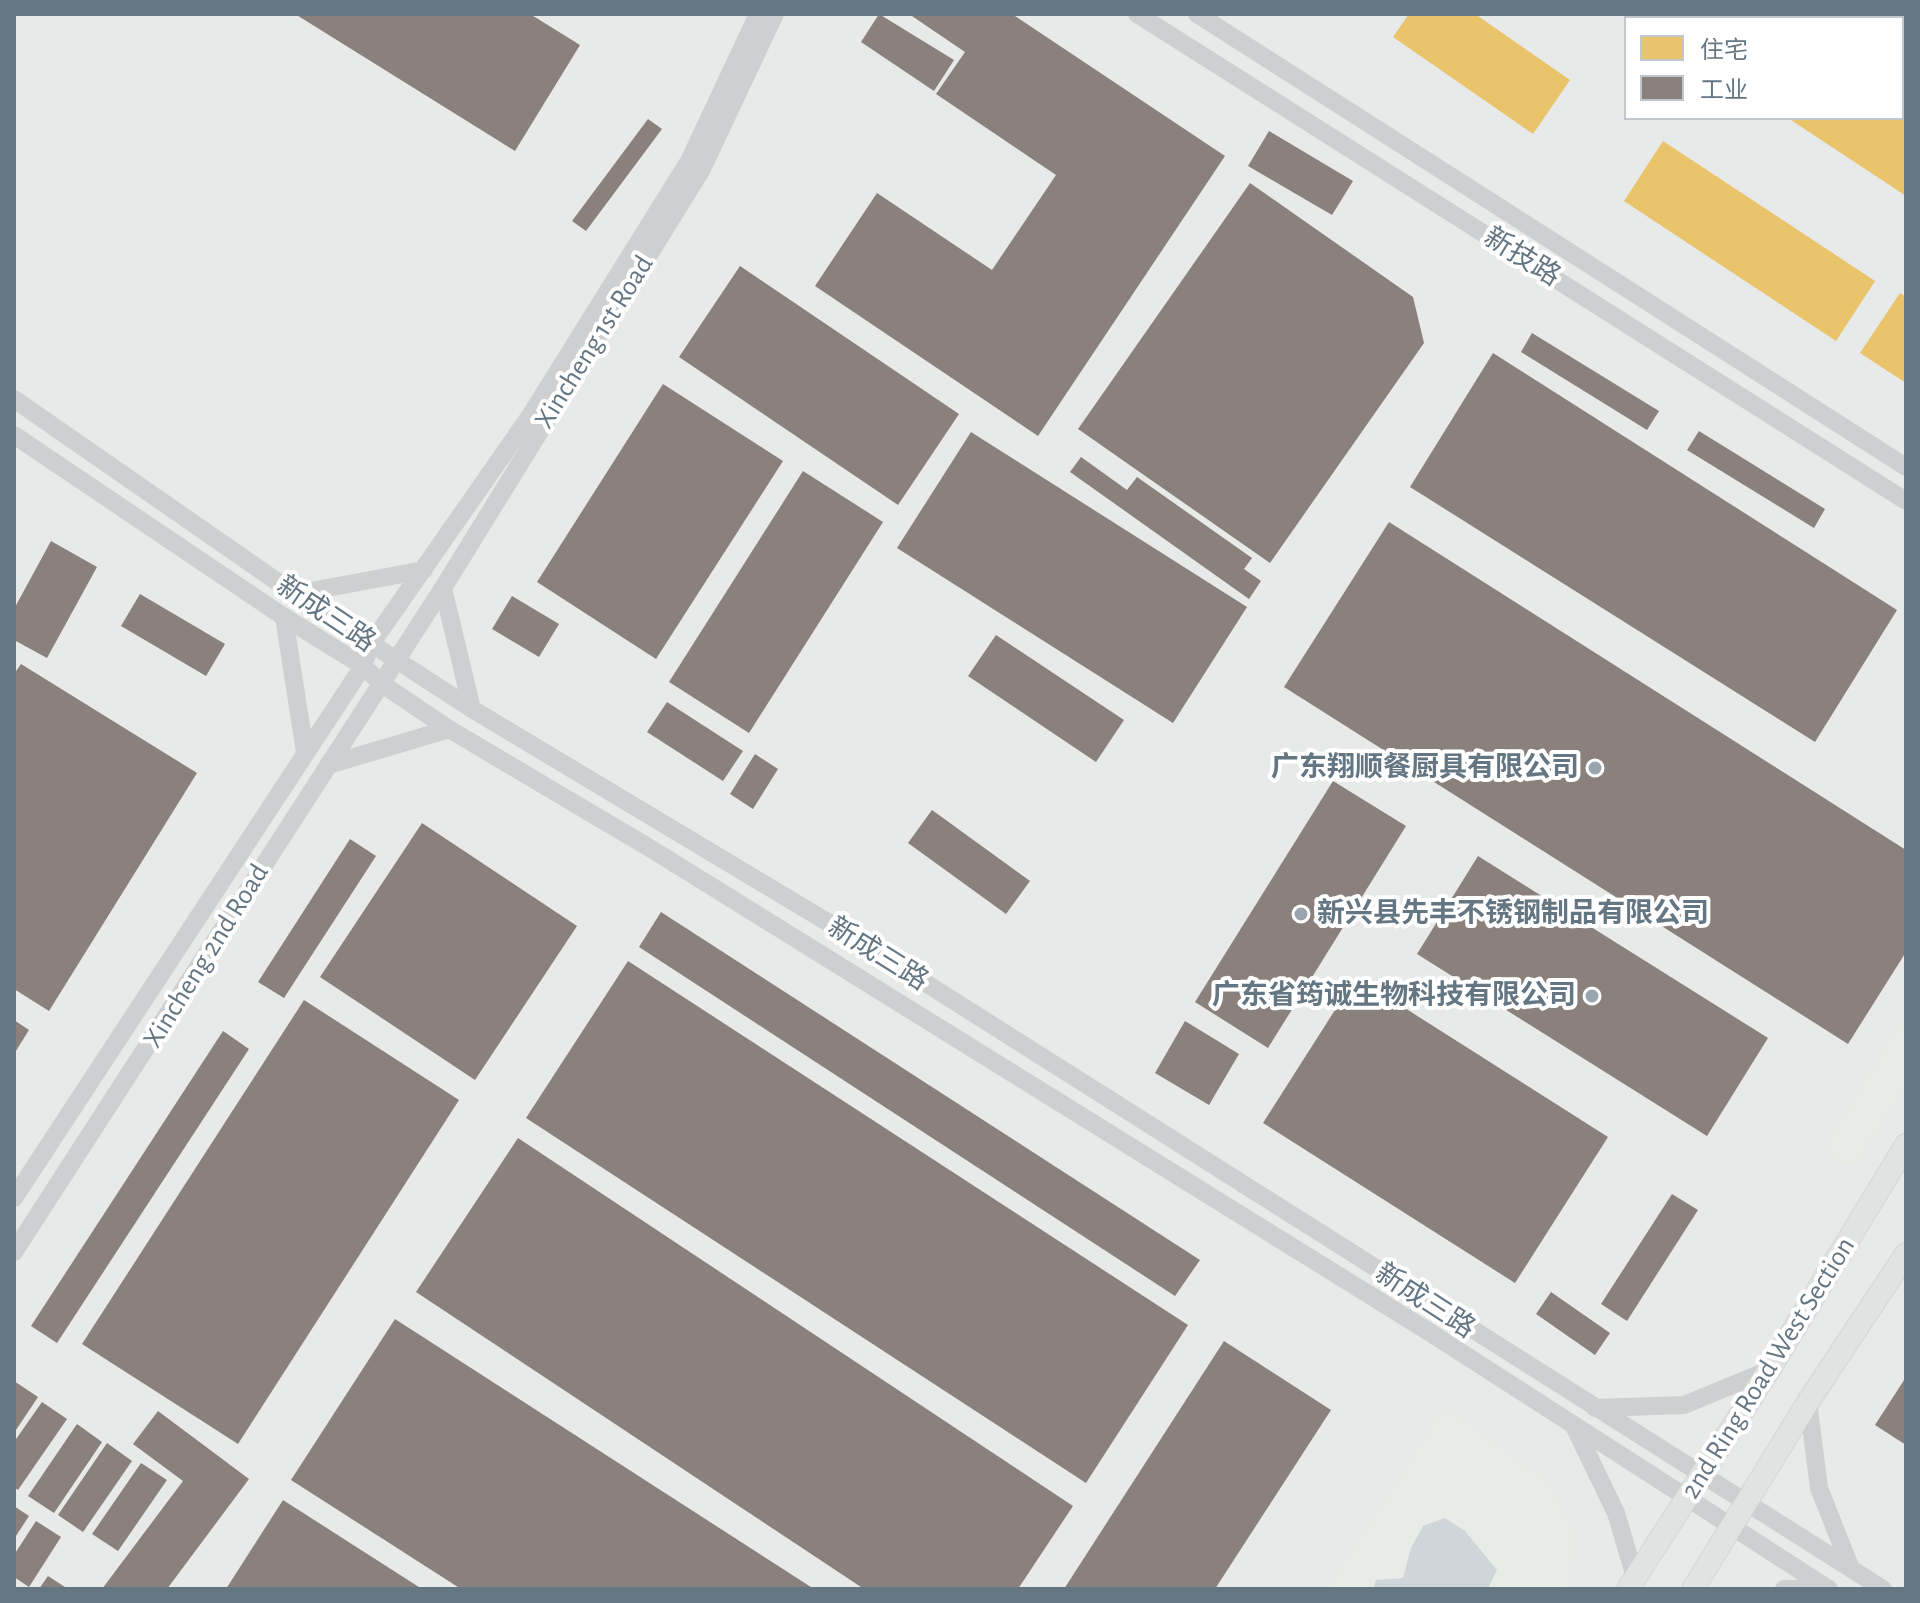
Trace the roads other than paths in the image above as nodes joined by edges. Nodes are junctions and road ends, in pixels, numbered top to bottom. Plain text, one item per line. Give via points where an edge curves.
1 (758, 14) edge
2 (775, 14) edge
3 (1137, 14) edge
4 (1197, 14) edge
5 (14, 399) edge
6 (14, 435) edge
7 (1906, 467) edge
8 (1906, 501) edge
9 (424, 570) junction
10 (443, 588) junction
11 (295, 594) junction
12 (284, 617) junction
13 (371, 644) junction
14 (394, 659) junction
15 (363, 666) junction
16 (382, 684) junction
17 (472, 709) junction
18 (449, 729) junction
19 (305, 752) junction
20 (328, 765) junction
21 (1906, 1145) edge
22 (14, 1198) edge
23 (14, 1252) edge
24 (1906, 1254) edge
25 (1769, 1370) junction
26 (1808, 1402) junction
27 (1593, 1408) junction
28 (1573, 1424) junction
29 (1701, 1476) junction
30 (1687, 1497) junction
31 (1745, 1503) junction
32 (1732, 1526) junction
33 (1851, 1569) junction
34 (1631, 1583) edge
35 (1693, 1589) edge
36 (1784, 1589) edge
37 (1803, 1589) edge
38 (1829, 1589) edge
39 (1883, 1589) edge

1 - 9 street, Xincheng 1st Road via 689,161 530,416
2 - 10 street, Xincheng 1st Road via 702,169
3 - 8 street, 新技路
4 - 7 street, 新技路
5 - 11 street, 新成三路
6 - 12 street, 新成三路
9 - 11 street
9 - 13 street, Xincheng 1st Road
10 - 14 street, Xincheng 1st Road
10 - 17 street
11 - 13 street, 新成三路
12 - 15 street, 新成三路
12 - 19 street
13 - 14 street, 新成三路
13 - 15 street, Xincheng 2nd Road
14 - 16 street, Xincheng 2nd Road
14 - 17 street, 新成三路
15 - 16 street, 新成三路
15 - 19 street, Xincheng 2nd Road
16 - 18 street, 新成三路
16 - 20 street, Xincheng 2nd Road
17 - 27 street, 新成三路 via 864,944
18 - 20 street
18 - 28 street, 新成三路
19 - 22 street, Xincheng 2nd Road
20 - 23 street, Xincheng 2nd Road
21 - 25 main road, 2nd Ring Road West Section
24 - 26 main road, 2nd Ring Road West Section
25 - 27 street via 1684,1405
25 - 29 main road, 2nd Ring Road West Section
26 - 31 main road, 2nd Ring Road West Section
26 - 33 street via 1819,1488
27 - 29 street, 新成三路
28 - 30 street, 新成三路
28 - 34 street via 1616,1513
29 - 30 main road, 2nd Ring Road West Section
29 - 31 street, 新成三路
30 - 32 street, 新成三路
30 - 34 main road, 2nd Ring Road West Section
31 - 32 main road, 2nd Ring Road West Section
31 - 33 street, 新成三路
32 - 35 main road, 2nd Ring Road West Section
32 - 38 street, 新成三路
33 - 39 street, 新成三路
36 - 37 street

